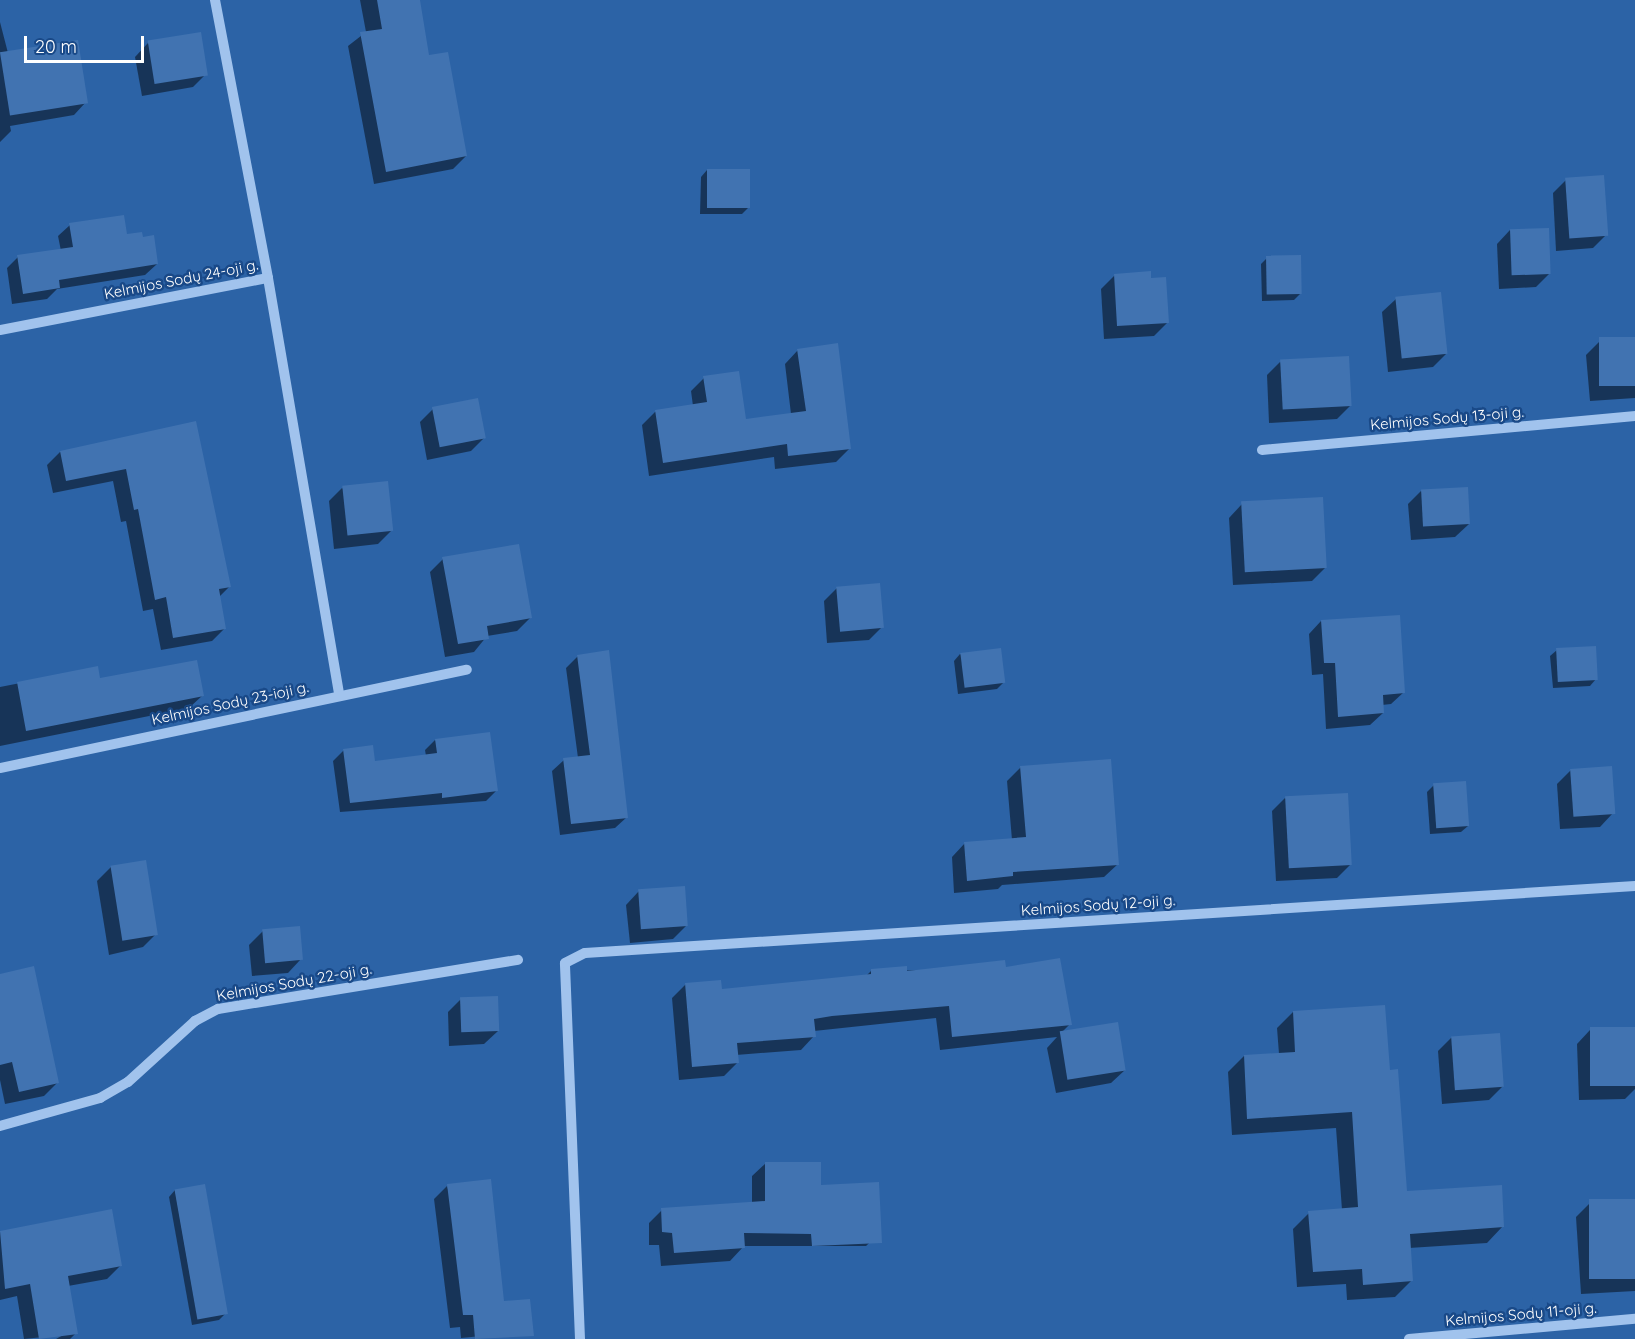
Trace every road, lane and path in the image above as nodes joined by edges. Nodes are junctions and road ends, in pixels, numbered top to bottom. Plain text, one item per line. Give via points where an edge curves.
1 (215, 0) edge
2 (268, 278) junction
3 (0, 330) edge
4 (1635, 416) edge
5 (1262, 450) dead end
6 (467, 670) dead end
7 (339, 695) junction
8 (0, 768) edge
9 (1635, 886) edge
10 (518, 960) dead end
11 (0, 1126) edge
12 (1635, 1319) edge
13 (580, 1339) edge
14 (1409, 1339) edge

1 - 2 street, Kelmijos Sodų 24-oji g.
2 - 3 street, Kelmijos Sodų 24-oji g.
2 - 7 street
4 - 5 street, Kelmijos Sodų 13-oji g.
6 - 7 street, Kelmijos Sodų 23-ioji g.
7 - 8 street, Kelmijos Sodų 23-ioji g.
9 - 13 street, Kelmijos Sodų 12-oji g. via 585,953 565,963
10 - 11 street, Kelmijos Sodų 22-oji g. via 218,1009 195,1021 128,1082 100,1098
12 - 14 street, Kelmijos Sodų 11-oji g.

